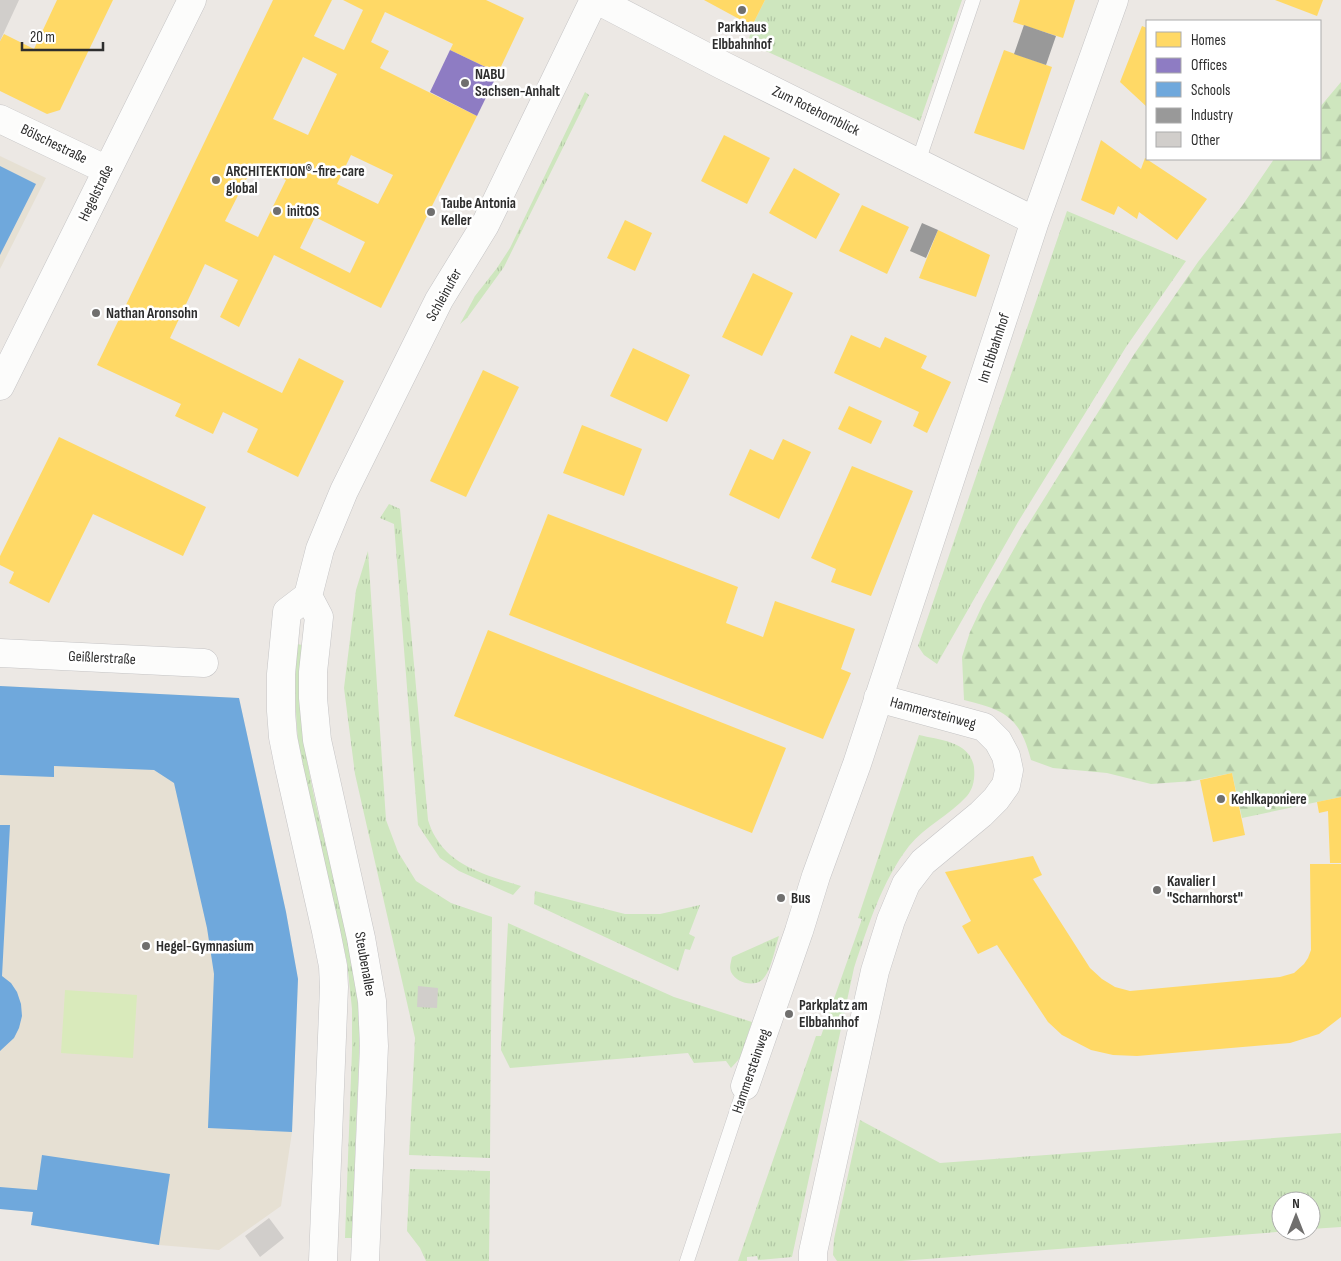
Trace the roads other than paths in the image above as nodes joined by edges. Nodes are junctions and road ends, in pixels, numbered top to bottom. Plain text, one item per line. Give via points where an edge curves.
1 (192, 0) edge
2 (595, 0) edge
3 (973, 0) edge
4 (1114, 0) edge
5 (0, 119) edge
6 (918, 162) junction
7 (108, 170) junction
8 (1035, 221) junction
9 (0, 386) edge
10 (308, 596) junction
11 (0, 653) edge
12 (204, 663) dead end
13 (878, 698) junction
14 (745, 1086) joint
15 (323, 1261) edge
16 (365, 1261) edge
17 (687, 1261) edge
18 (813, 1261) edge

1 - 7 street, Hegelstraße
2 - 6 street, Zum Rotehornblick
2 - 10 street, Schleinufer via 485,225 439,300 344,490 320,549
3 - 6 lane
4 - 8 street, Im Elbbahnhof
5 - 7 street, Bölschestraße
6 - 8 street, Zum Rotehornblick
7 - 9 street, Hegelstraße
8 - 13 street, Im Elbbahnhof
10 - 15 street via 287,612 281,711 286,752 333,966
10 - 16 street, Steubenallee via 319,617 313,672 317,740 362,938 372,1001 374,1046
11 - 12 street, Geißlerstraße
13 - 14 street, Hammersteinweg
13 - 18 street, Hammersteinweg via 984,727 998,741 1010,770 1006,785 996,799 922,862 906,884 890,920 875,971
14 - 17 lane, Hammersteinweg

